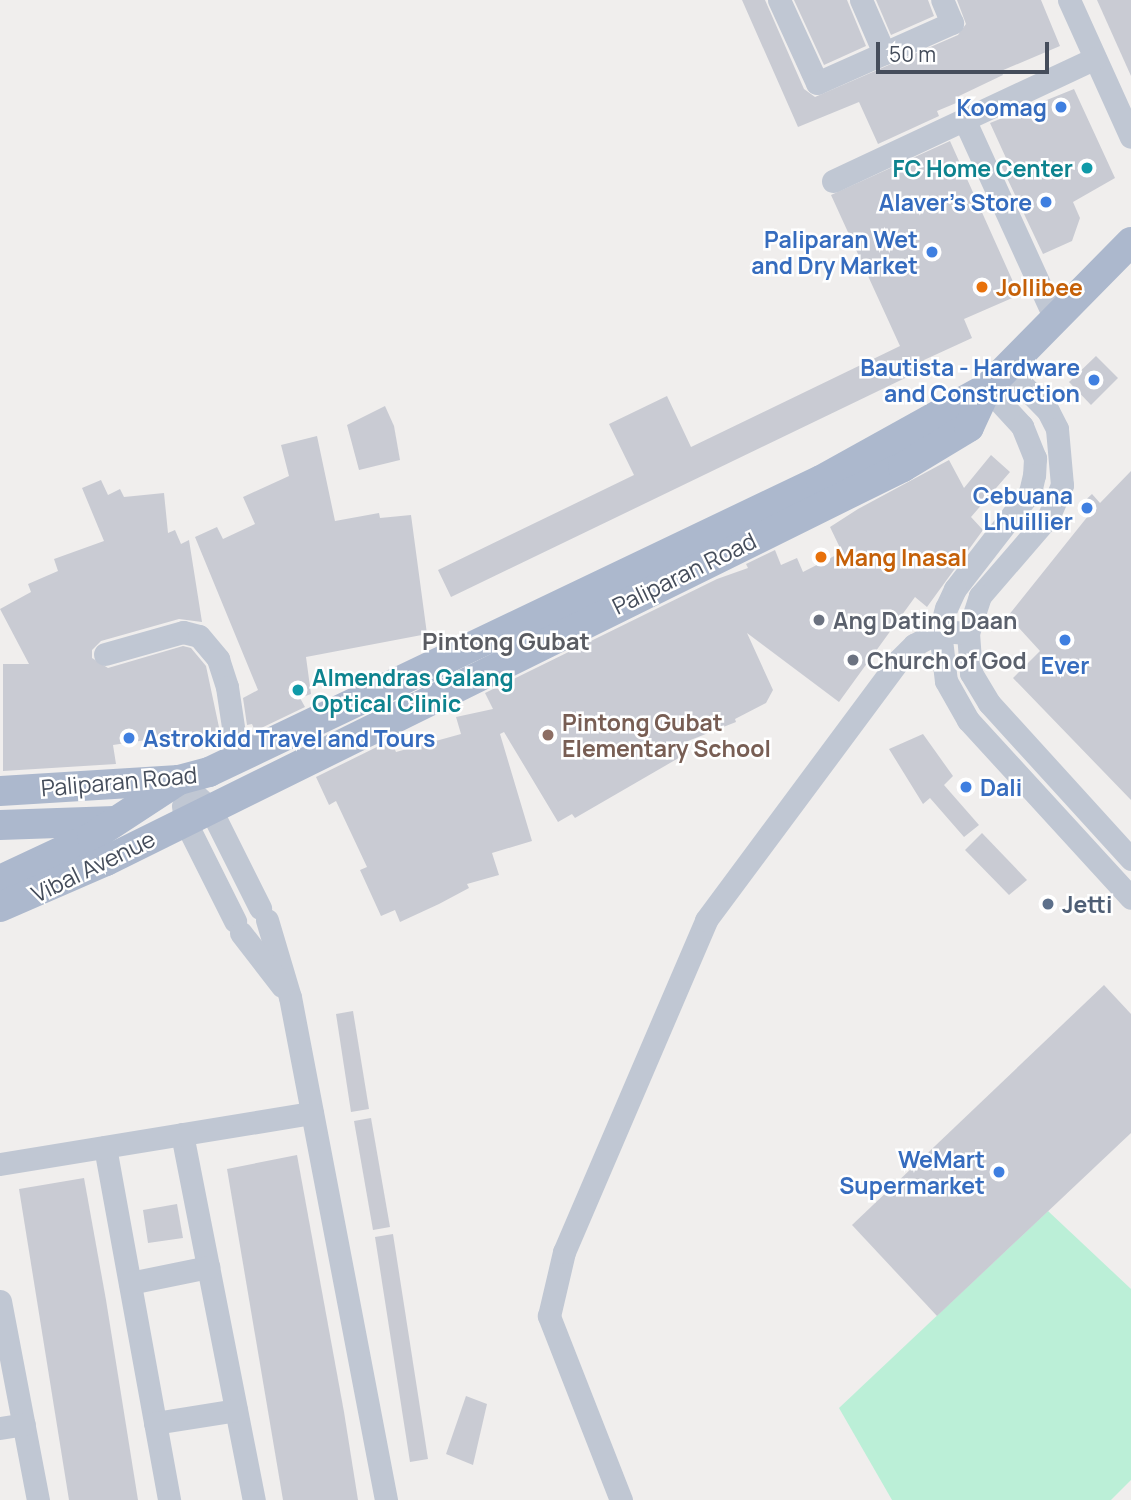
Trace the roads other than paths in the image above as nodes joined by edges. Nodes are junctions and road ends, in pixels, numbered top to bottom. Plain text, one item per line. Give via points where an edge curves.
1 (779, 0) edge
2 (861, 0) edge
3 (942, 0) edge
4 (1069, 0) edge
5 (884, 54) junction
6 (1095, 58) junction
7 (964, 119) junction
8 (1131, 137) edge
9 (834, 181) dead end
10 (1131, 243) edge
11 (1056, 321) junction
12 (998, 379) junction
13 (940, 631) junction
14 (968, 633) junction
15 (105, 654) dead end
16 (238, 760) junction
17 (179, 780) junction
18 (0, 791) edge
19 (198, 814) junction
20 (121, 820) junction
21 (0, 825) edge
22 (1131, 859) edge
23 (0, 880) edge
24 (1131, 898) edge
25 (0, 907) edge
26 (290, 997) junction
27 (312, 1112) junction
28 (182, 1134) junction
29 (105, 1147) junction
30 (0, 1164) edge
31 (208, 1267) junction
32 (130, 1283) junction
33 (0, 1303) edge
34 (236, 1410) junction
35 (155, 1423) junction
36 (24, 1424) junction
37 (0, 1428) edge
38 (38, 1500) edge
39 (169, 1500) edge
40 (254, 1500) edge
41 (386, 1500) edge
42 (621, 1500) edge

1 - 5 street via 817,83
2 - 5 street
3 - 5 street via 952,23
4 - 6 street
6 - 7 street
6 - 8 street
7 - 9 street
7 - 11 street
10 - 11 main road, Paliparan Road
11 - 12 main road, Paliparan Road
12 - 13 street via 1033,450 1034,475 1030,492 955,589
12 - 14 street via 1041,403 1057,429 1062,485 1049,516 980,596
12 - 16 main road, Paliparan Road via 821,480
12 - 19 main road, Paliparan Road via 969,427 933,450
13 - 14 street
13 - 24 street via 946,681 968,720
13 - 42 street via 914,645 898,661 706,920 564,1252 550,1316
14 - 22 street via 978,689
15 - 16 street via 183,632 199,636 218,659 227,687
16 - 17 main road, Paliparan Road
17 - 18 main road, Paliparan Road
17 - 19 street
17 - 20 main road, Vibal Avenue
19 - 20 main road, Paliparan Road
19 - 25 main road, Vibal Avenue via 31,897
19 - 26 street via 263,914
19 - 26 street via 238,927
20 - 21 main road, Paliparan Road
20 - 23 main road, Vibal Avenue
26 - 27 street
27 - 28 street
27 - 41 street
28 - 29 street
28 - 31 street
29 - 30 street
29 - 32 street
31 - 32 street
31 - 34 street
32 - 35 street
33 - 36 street
34 - 35 street
34 - 40 street
35 - 39 street
36 - 37 street
36 - 38 street

